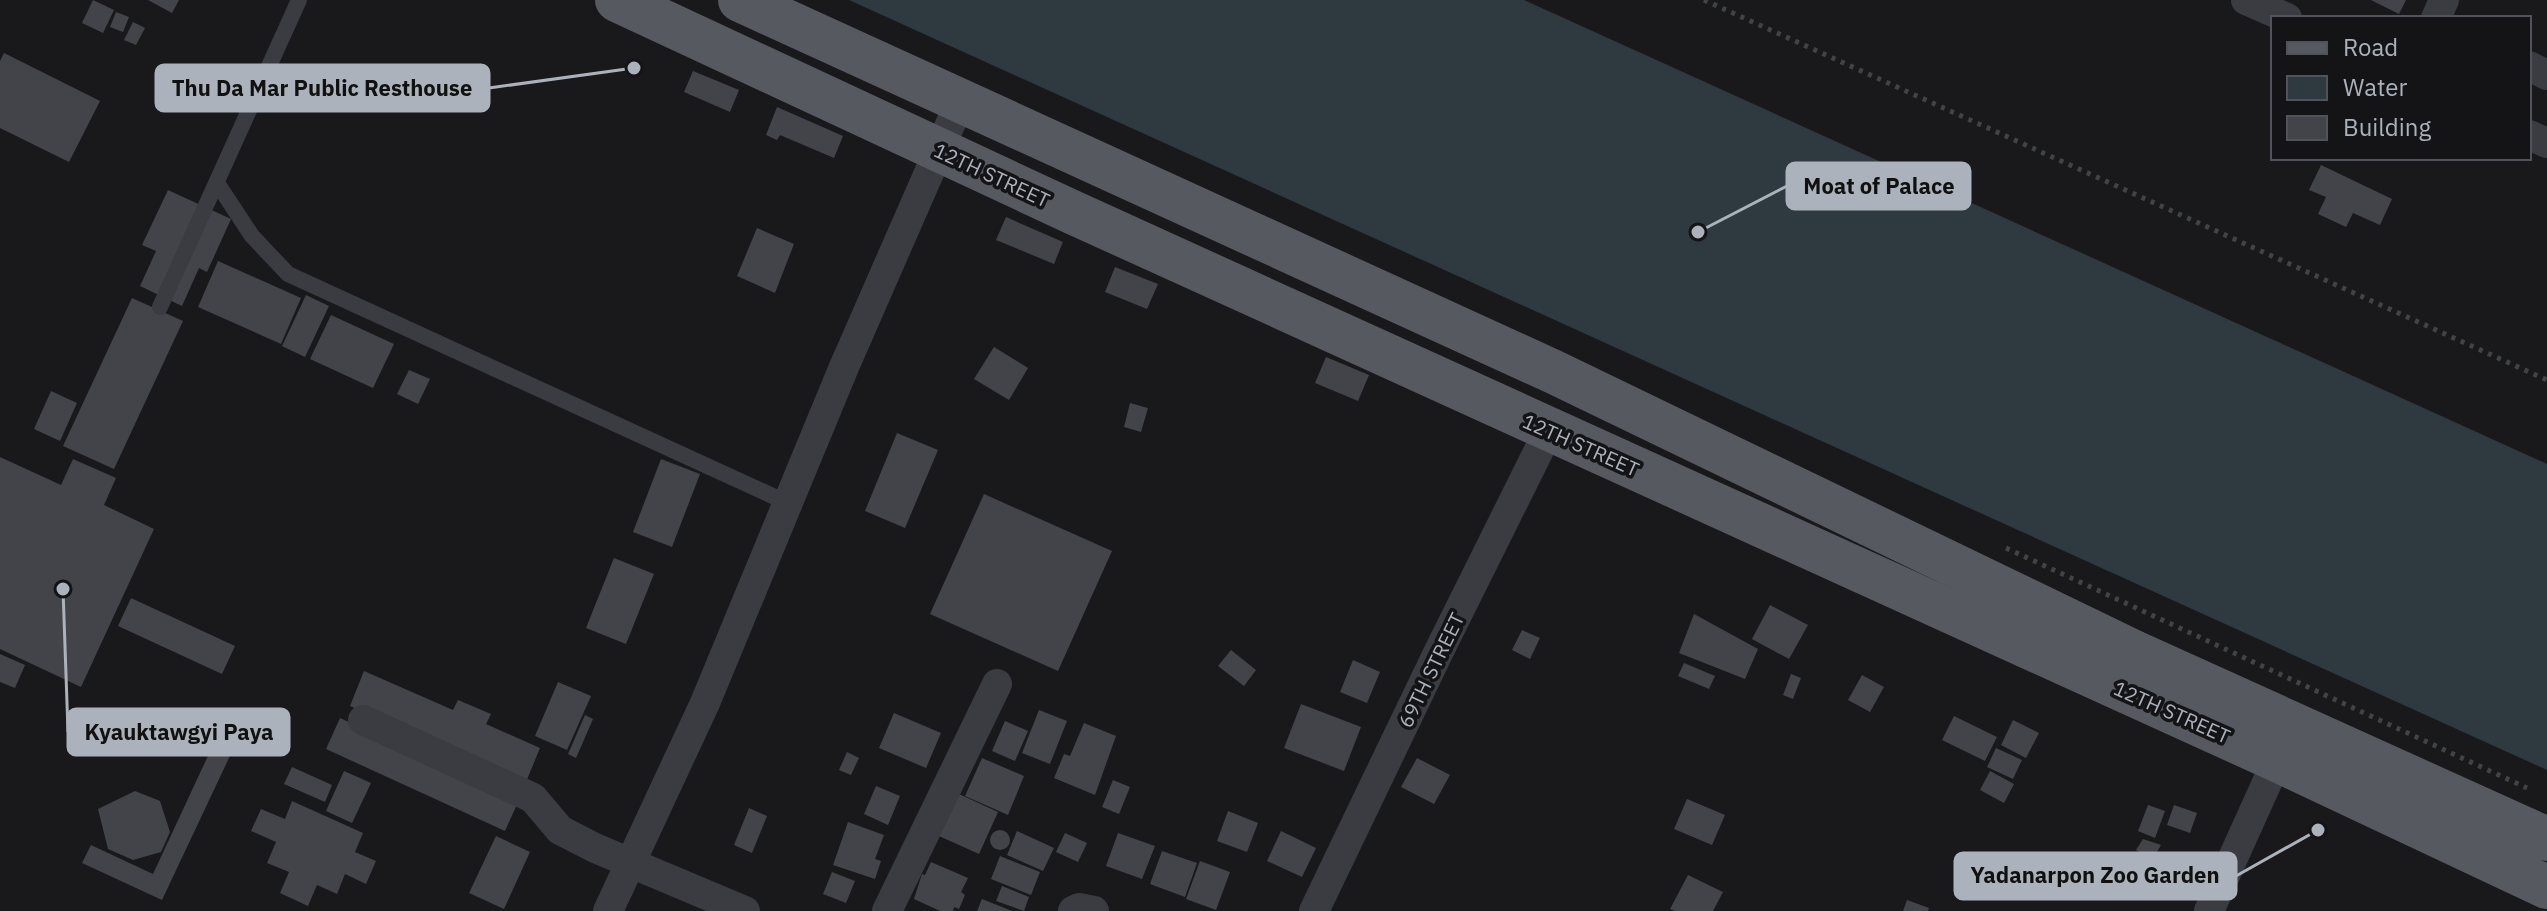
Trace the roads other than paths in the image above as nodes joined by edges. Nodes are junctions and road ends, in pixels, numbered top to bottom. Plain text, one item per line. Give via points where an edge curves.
1 (299, 0) edge
2 (617, 0) edge
3 (740, 0) edge
4 (2246, 0) edge
5 (2282, 16) edge
6 (960, 102) junction
7 (938, 151) junction
8 (217, 183) junction
9 (160, 307) dead end
10 (1549, 430) junction
11 (788, 503) junction
12 (997, 684) dead end
13 (363, 720) dead end
14 (2286, 742) junction
15 (2547, 839) edge
16 (631, 864) junction
17 (2547, 887) edge
18 (608, 911) edge
19 (745, 911) edge
20 (887, 911) edge
21 (1073, 911) edge
22 (1094, 911) edge
23 (1314, 911) edge
24 (2209, 911) edge

1 - 8 lane
2 - 7 main road, 12TH STREET
3 - 6 main road, 12TH STREET
4 - 5 street
6 - 7 street
6 - 14 main road, 12TH STREET via 1554,372 2134,652
7 - 10 main road, 12TH STREET
7 - 11 street
8 - 9 lane
8 - 11 lane via 252,236 288,274
10 - 14 main road, 12TH STREET
10 - 23 street, 69TH STREET
11 - 16 street
12 - 20 street
13 - 16 street via 533,798 560,830
14 - 15 main road, 12TH STREET
14 - 17 main road, 12TH STREET
14 - 24 street
16 - 18 street
16 - 19 street
21 - 22 street

